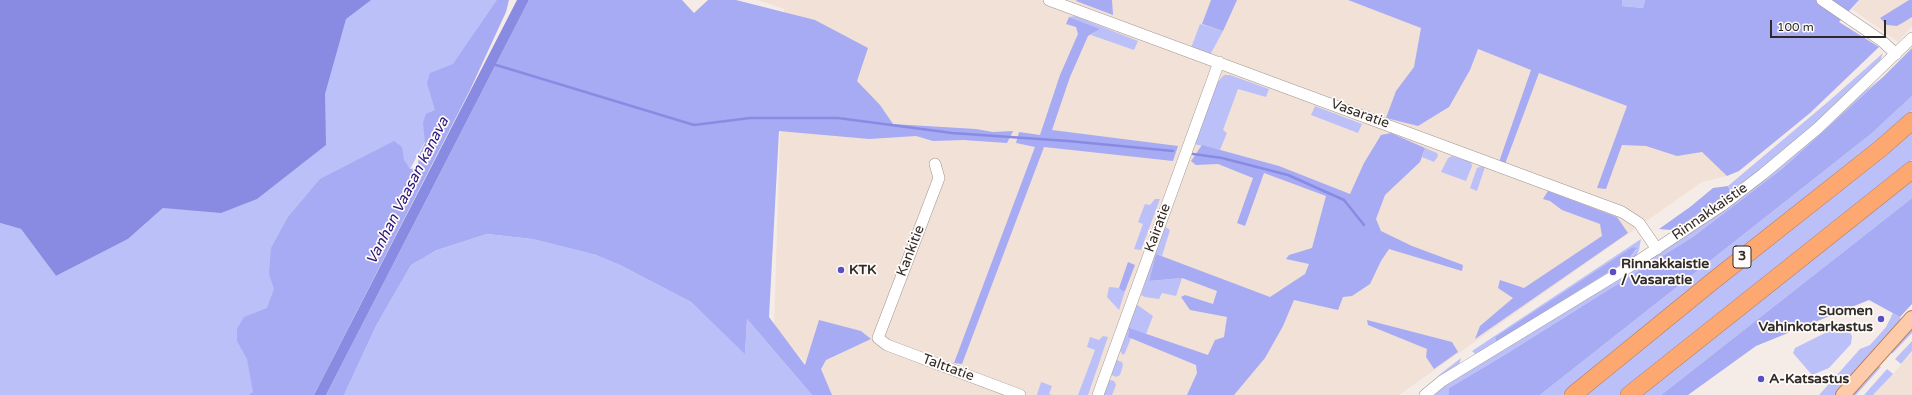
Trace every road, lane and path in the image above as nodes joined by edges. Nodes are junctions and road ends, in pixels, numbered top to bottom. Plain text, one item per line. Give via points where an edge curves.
1 (1049, 0) edge
2 (1822, 0) edge
3 (1912, 38) edge
4 (1896, 54) junction
5 (1219, 62) junction
6 (1912, 121) edge
7 (935, 164) dead end
8 (1912, 170) edge
9 (1658, 249) junction
10 (1912, 318) edge
11 (878, 338) joint
12 (1020, 395) edge
13 (1098, 395) edge
14 (1425, 395) edge
15 (1573, 395) edge
16 (1629, 395) edge
17 (1843, 395) edge

1 - 5 street, Vasaratie
2 - 4 street via 1882,41
3 - 4 street, Rinnakkaistie
4 - 9 street, Rinnakkaistie via 1818,128 1763,174
5 - 9 street, Vasaratie via 1622,212 1639,223
5 - 13 street, Kairatie
6 - 15 highway, 3
7 - 11 street, Kankitie via 939,178
8 - 16 highway
9 - 14 street, Rinnakkaistie via 1442,381
10 - 17 main road
11 - 12 street, Talttatie via 887,346

